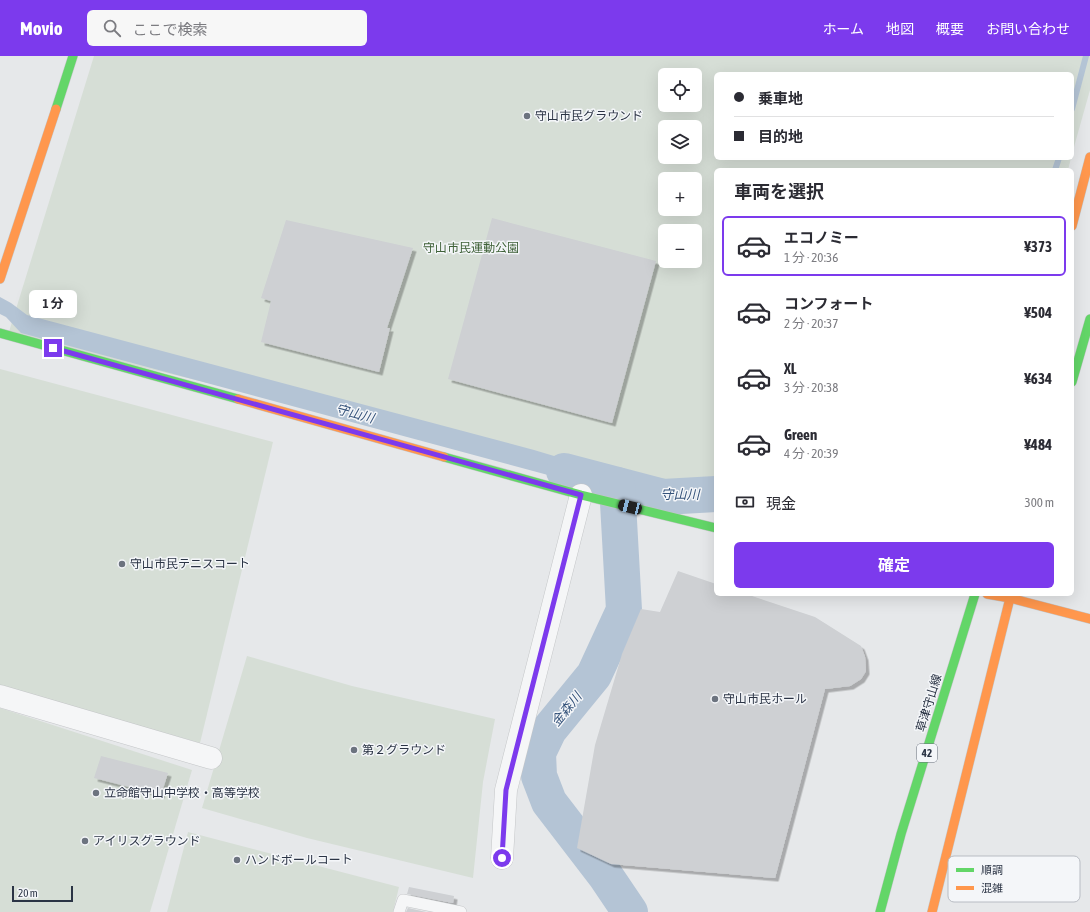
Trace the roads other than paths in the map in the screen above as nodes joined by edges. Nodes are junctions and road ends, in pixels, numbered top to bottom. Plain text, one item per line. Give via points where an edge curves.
1 (73, 56) edge
2 (1090, 157) edge
3 (1074, 218) edge
4 (0, 279) edge
5 (1090, 319) edge
6 (0, 333) edge
7 (1074, 375) edge
8 (591, 498) junction
9 (714, 528) edge
10 (974, 596) edge
11 (1010, 596) edge
12 (1090, 619) edge
13 (0, 696) edge
14 (211, 758) dead end
15 (502, 858) dead end
16 (400, 912) edge
17 (461, 912) edge
18 (880, 912) edge
19 (932, 912) edge

1 - 4 street
2 - 3 street
5 - 7 street
6 - 8 street
8 - 9 street
8 - 15 street via 506,790
10 - 18 street, 草津守山線 / 42 via 901,834
11 - 12 street
11 - 19 street
13 - 14 street
16 - 17 lane via 403,900

